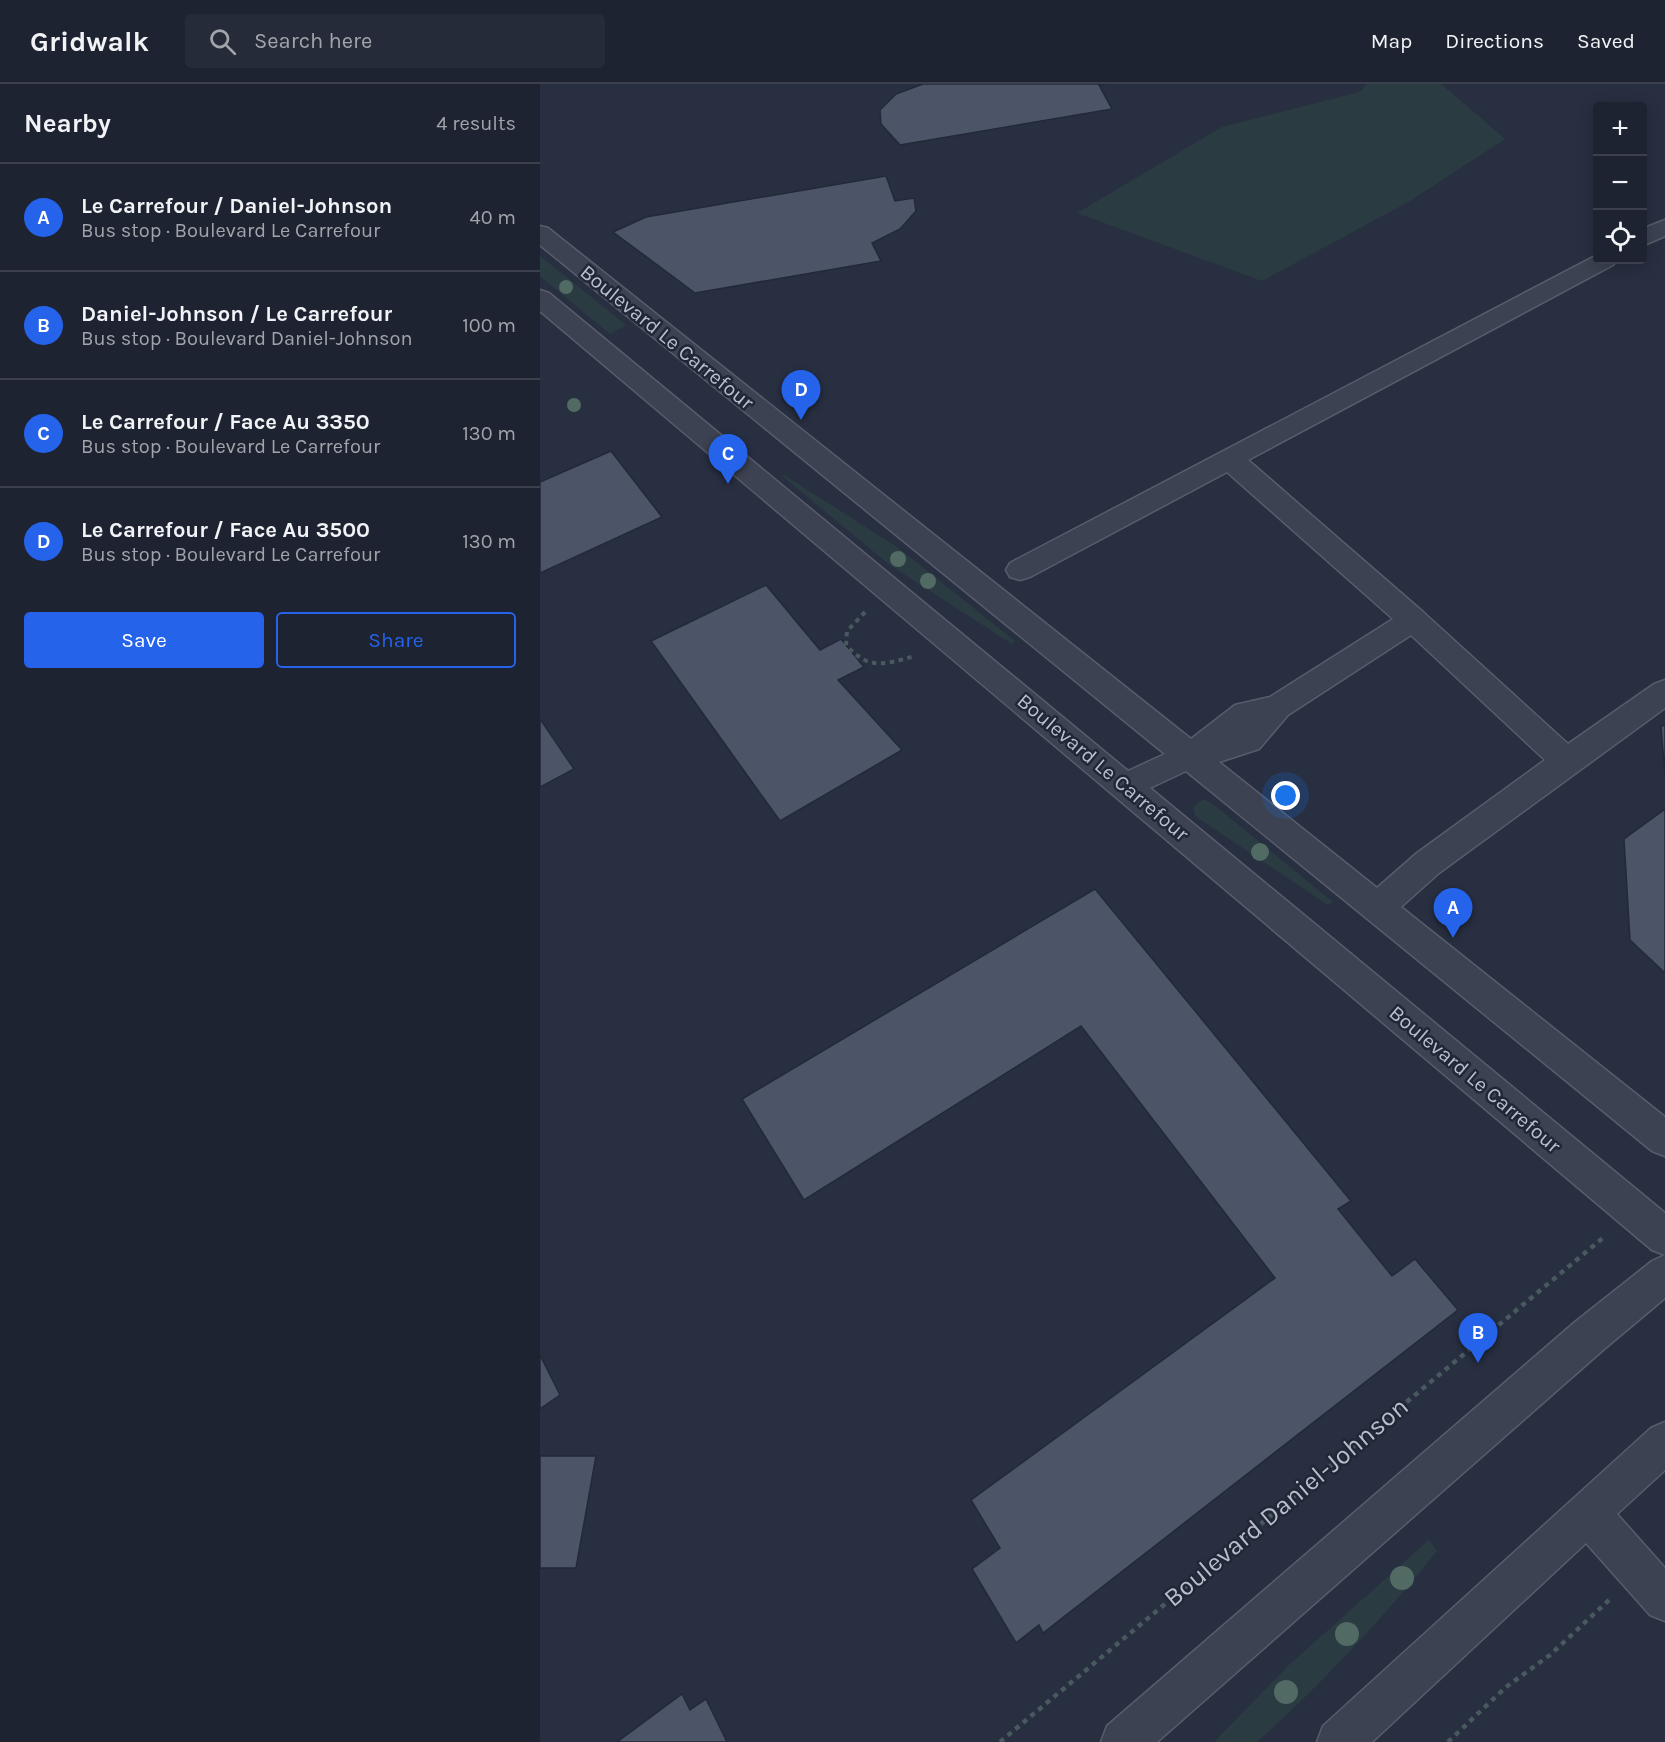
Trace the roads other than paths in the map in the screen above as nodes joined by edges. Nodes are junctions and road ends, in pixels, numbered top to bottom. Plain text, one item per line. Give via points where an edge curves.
1 (1665, 227) edge
2 (540, 233) edge
3 (1647, 236) edge
4 (1597, 264) edge
5 (540, 298) edge
6 (1230, 459) junction
7 (1020, 570) dead end
8 (1413, 620) junction
9 (1665, 692) edge
10 (1190, 758) junction
11 (1566, 761) junction
12 (1126, 786) junction
13 (1377, 908) junction
14 (1665, 1139) edge
15 (1665, 1237) edge
16 (1665, 1274) edge
17 (1665, 1442) edge
18 (1587, 1512) junction
19 (1665, 1600) edge
20 (1123, 1742) edge
21 (1339, 1742) edge

1 - 3 street
2 - 10 street, Boulevard Le Carrefour
4 - 6 street
5 - 12 street, Boulevard Le Carrefour
6 - 7 street
6 - 8 street
8 - 10 street via 1277,707 1260,732 1243,746
8 - 11 street
9 - 11 street
10 - 12 street
10 - 13 street, Boulevard Le Carrefour
11 - 13 street via 1428,862
12 - 15 street, Boulevard Le Carrefour
13 - 14 street, Boulevard Le Carrefour
16 - 20 street
17 - 18 street
18 - 19 street
18 - 21 street

